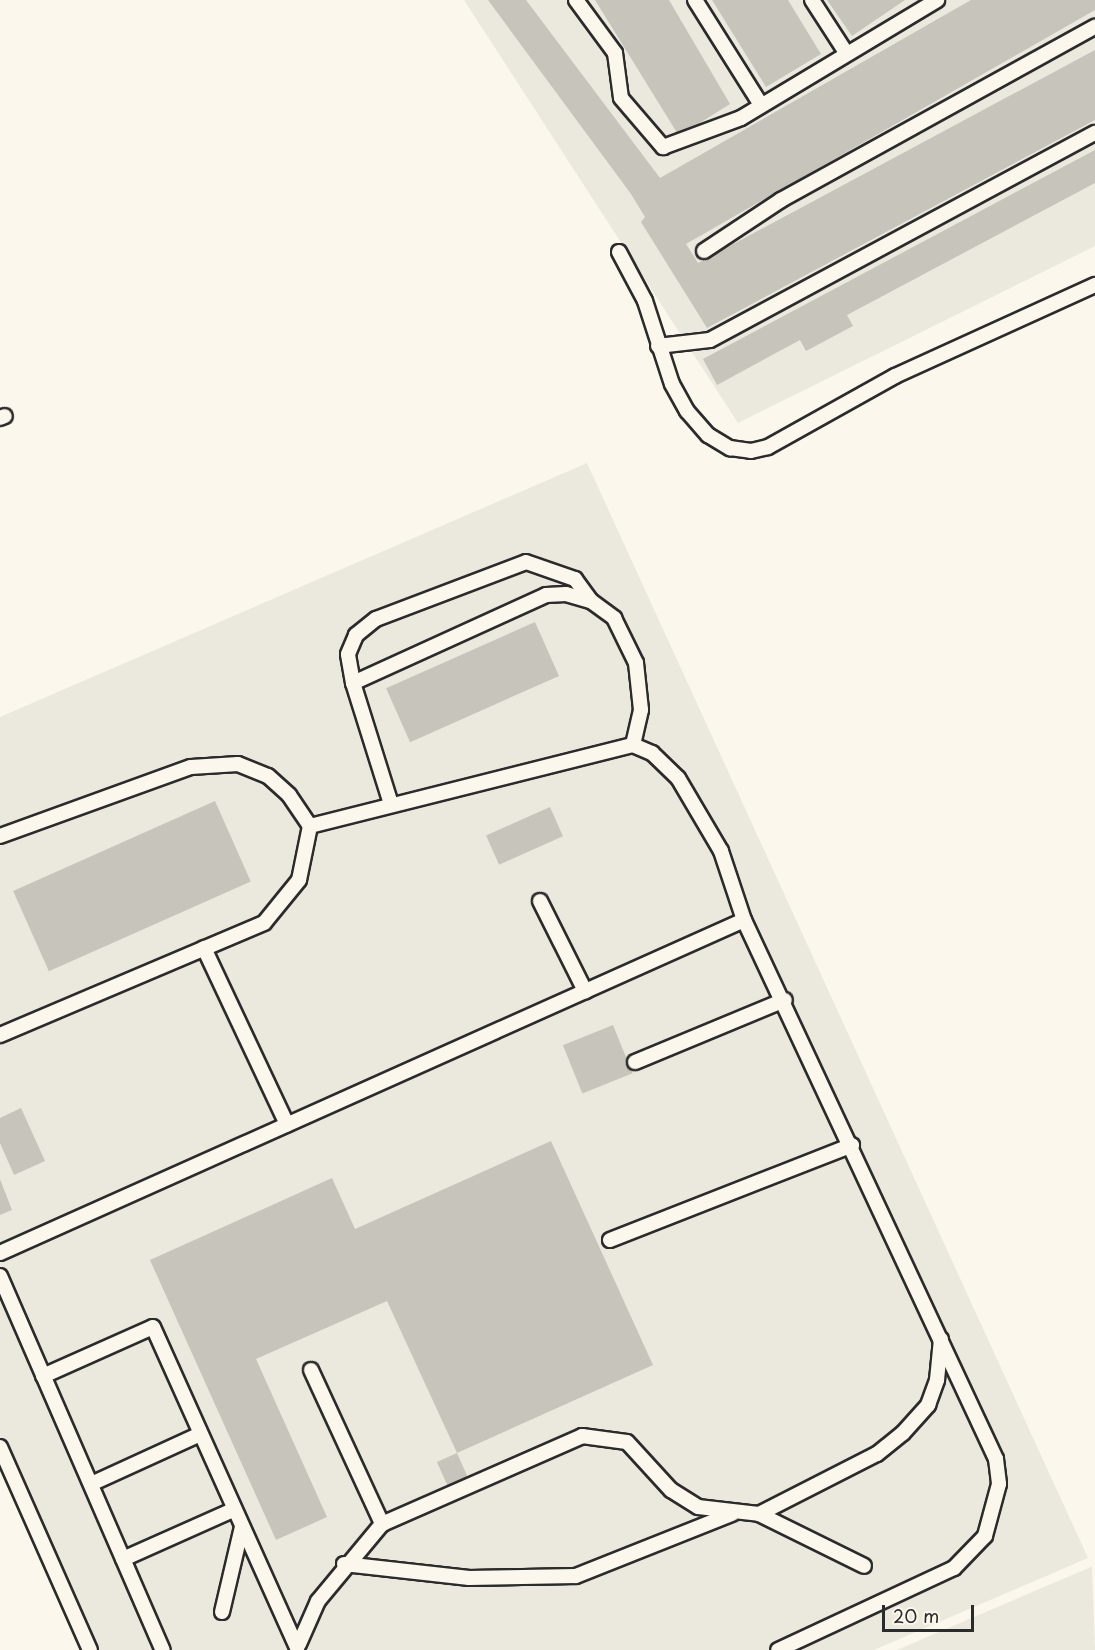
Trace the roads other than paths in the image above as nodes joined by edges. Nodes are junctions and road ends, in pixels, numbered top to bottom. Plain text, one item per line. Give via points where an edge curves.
1 (576, 0) edge
2 (695, 0) edge
3 (812, 0) edge
4 (933, 1) edge
5 (1095, 27) edge
6 (847, 54) junction
7 (761, 105) junction
8 (1095, 133) edge
9 (704, 251) dead end
10 (619, 252) dead end
11 (1095, 285) edge
12 (658, 346) junction
13 (591, 601) junction
14 (353, 683) junction
15 (633, 745) junction
16 (391, 804) junction
17 (310, 826) junction
18 (0, 836) edge
19 (540, 901) dead end
20 (744, 920) junction
21 (204, 948) junction
22 (585, 991) junction
23 (785, 1000) junction
24 (0, 1035) edge
25 (635, 1062) dead end
26 (287, 1124) junction
27 (852, 1145) junction
28 (610, 1240) dead end
29 (0, 1253) edge
30 (0, 1276) edge
31 (942, 1337) junction
32 (311, 1370) dead end
33 (43, 1376) junction
34 (200, 1434) junction
35 (0, 1447) edge
36 (90, 1484) junction
37 (233, 1510) junction
38 (732, 1514) junction
39 (759, 1514) junction
40 (382, 1524) junction
41 (242, 1527) junction
42 (123, 1560) junction
43 (344, 1564) junction
44 (864, 1566) dead end
45 (222, 1611) dead end
46 (297, 1647) edge
47 (90, 1650) edge
48 (163, 1650) edge
49 (778, 1650) edge

1 - 7 lane via 615,53 621,98 663,147
2 - 7 lane
3 - 6 lane
4 - 6 lane
5 - 9 lane via 781,200
6 - 7 lane
8 - 12 lane via 710,340
10 - 12 lane via 645,301
11 - 12 lane via 895,376 768,447 751,451 730,448 708,435 672,384
13 - 14 lane via 546,595
13 - 14 lane via 575,579 552,568 526,562 492,572 376,619 363,630 348,654
13 - 15 lane via 614,618 636,663 641,710
14 - 16 lane
15 - 16 lane
15 - 20 lane via 652,753 678,778 721,851
16 - 17 lane
17 - 18 lane via 290,795 268,776 238,764 191,767
17 - 21 lane via 309,853 283,907 264,923
19 - 22 lane
20 - 22 lane
20 - 23 lane
21 - 24 lane
21 - 26 lane
22 - 26 lane
23 - 25 lane
23 - 27 lane
26 - 29 lane
27 - 28 lane
27 - 31 lane
30 - 33 lane
31 - 39 lane via 938,1380 928,1406 903,1433 877,1454
31 - 49 lane via 996,1459 996,1510 985,1536 954,1568
32 - 40 lane
33 - 34 lane via 153,1328
33 - 36 lane
34 - 36 lane
34 - 37 lane
35 - 47 lane
36 - 42 lane
37 - 41 lane
37 - 42 lane
38 - 39 lane
38 - 40 lane via 698,1507 671,1490 627,1442 599,1436 582,1437
38 - 43 lane via 576,1576 469,1578
39 - 44 lane
40 - 43 lane
41 - 45 lane
41 - 46 lane
42 - 48 lane
43 - 46 lane via 318,1601

